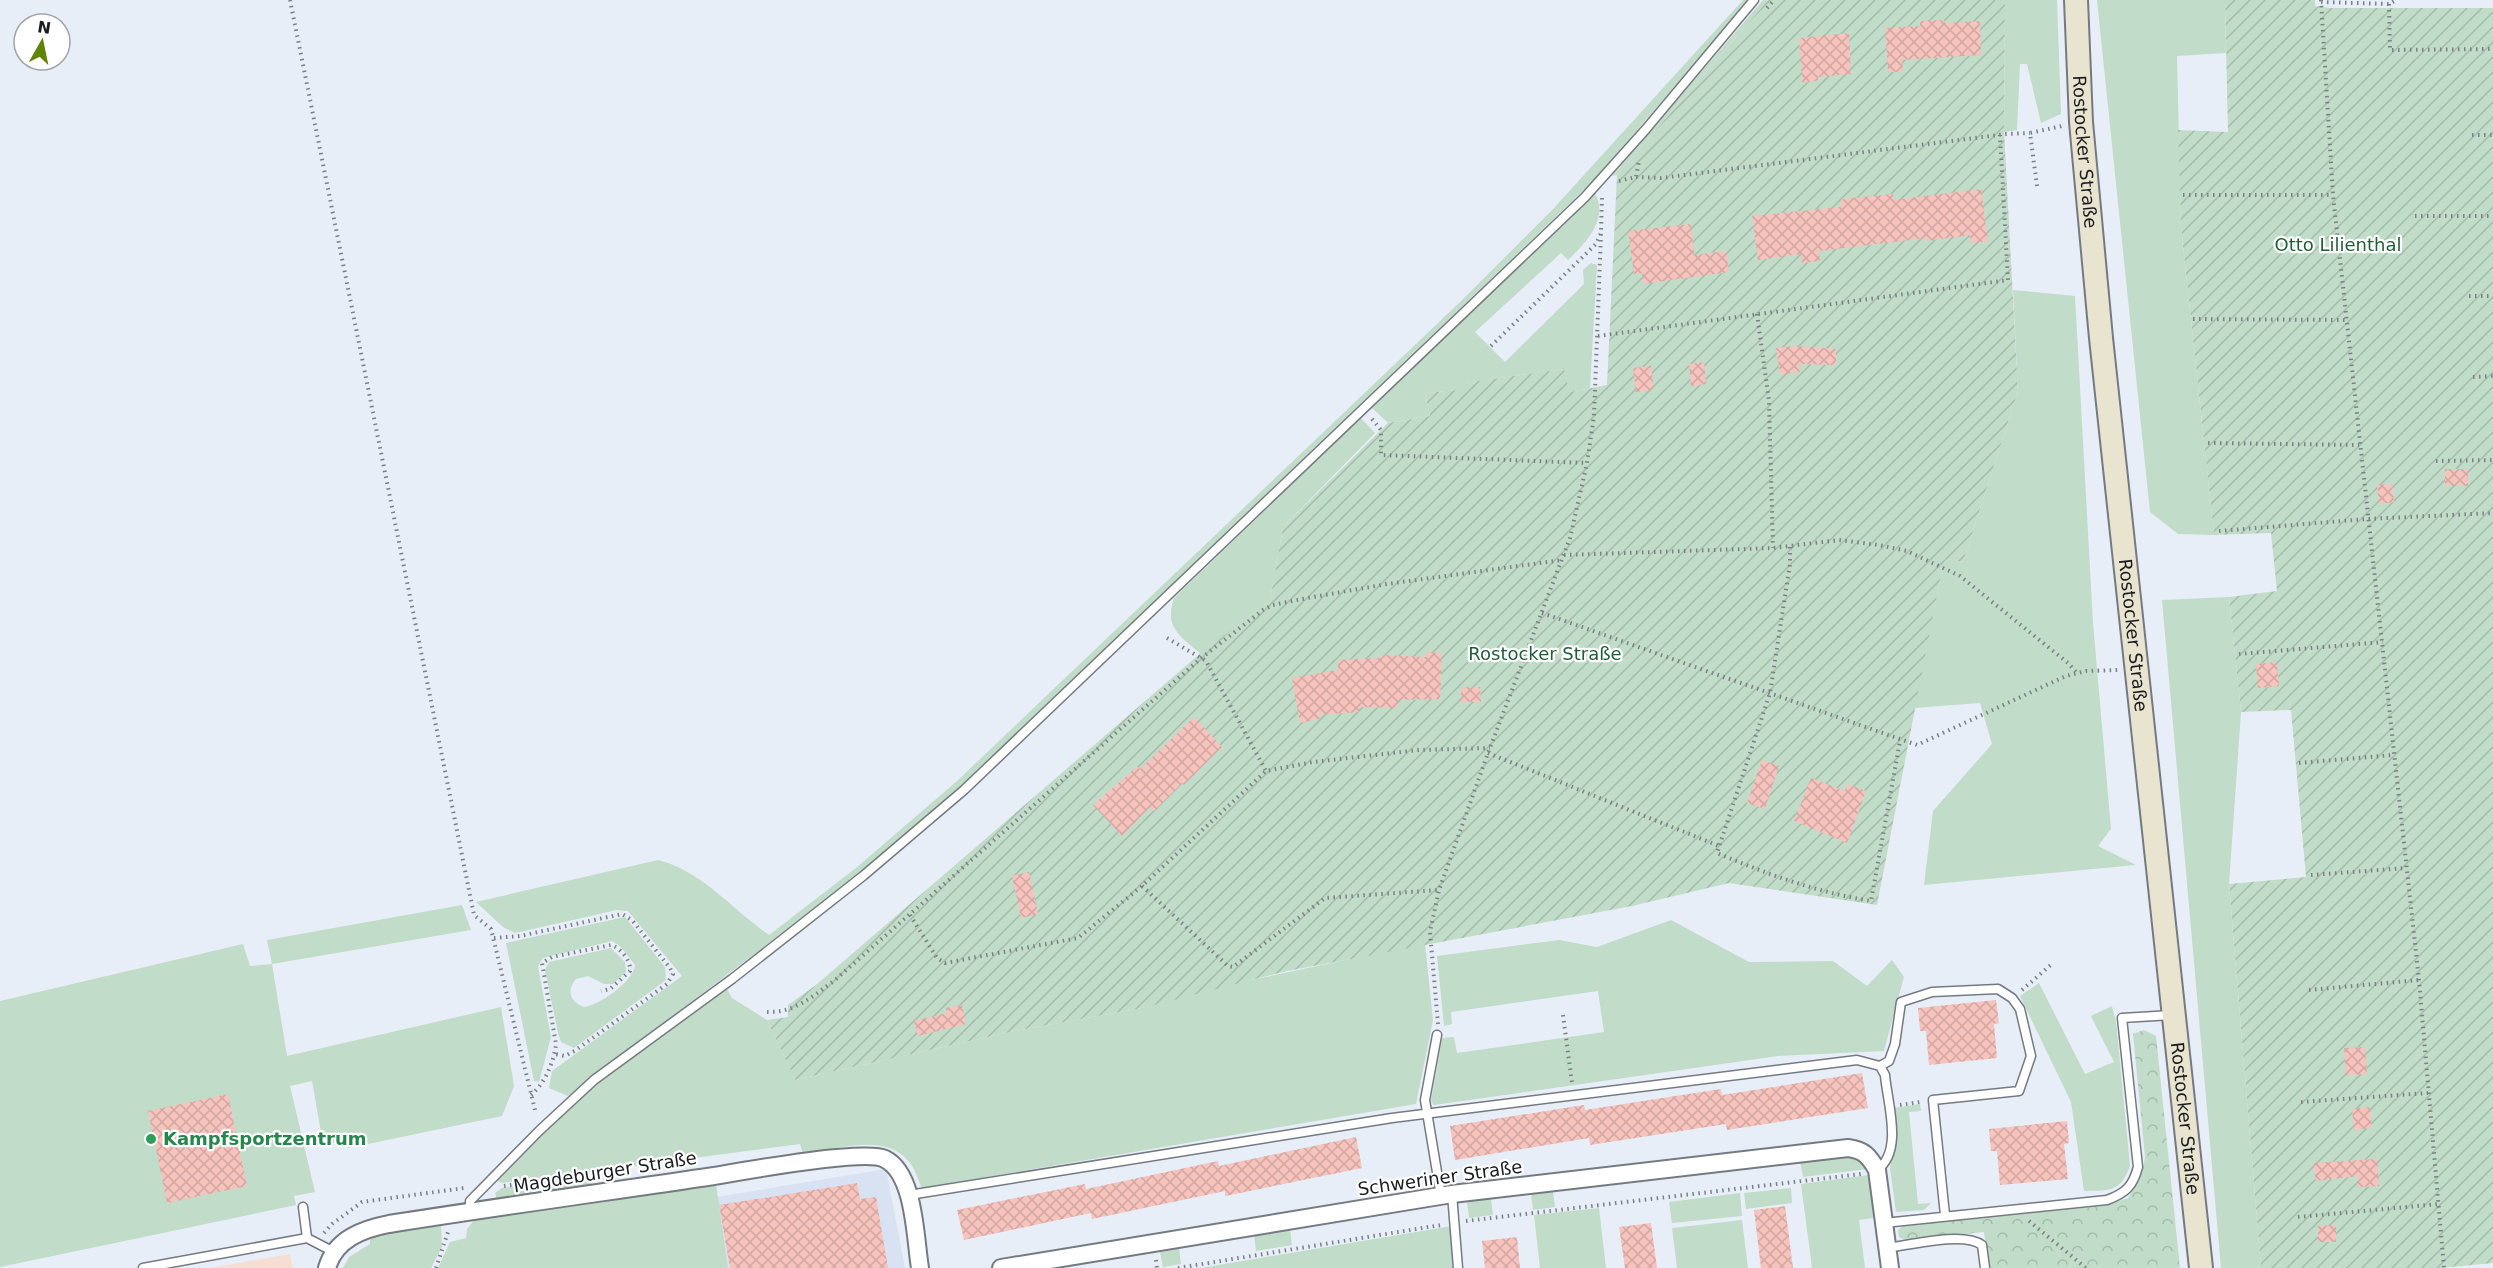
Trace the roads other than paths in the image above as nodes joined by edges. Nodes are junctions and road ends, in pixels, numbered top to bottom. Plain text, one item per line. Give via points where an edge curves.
1 (1754, 0) edge
2 (2076, 0) edge
3 (2173, 1015) junction
4 (1437, 1035) road end
5 (1880, 1066) junction
6 (1425, 1115) junction
7 (1877, 1170) junction
8 (909, 1195) junction
9 (1446, 1195) junction
10 (303, 1207) dead end
11 (470, 1212) junction
12 (1945, 1215) junction
13 (1883, 1223) junction
14 (307, 1238) junction
15 (1887, 1248) junction
16 (334, 1252) junction
17 (144, 1268) edge
18 (327, 1268) edge
19 (920, 1268) edge
20 (1001, 1268) edge
21 (1458, 1268) edge
22 (1890, 1268) edge
23 (1985, 1268) edge
24 (2201, 1268) edge

1 - 11 lane via 1596,185 964,790 854,884 594,1080 470,1201
2 - 3 street, Rostocker Straße via 2081,122
3 - 12 lane via 2122,1018 2138,1167 2134,1182 2124,1194 2107,1200
3 - 24 street, Rostocker Straße
4 - 6 lane
5 - 6 lane via 1857,1060
5 - 7 lane via 1891,1146 1885,1164
5 - 12 lane via 1889,1061 1892,1052 1901,1002 1932,992 1998,989 2020,1009 2031,1056 2019,1091 1933,1100
6 - 8 lane
6 - 9 lane
7 - 9 street, Schweriner Straße via 1870,1157 1848,1148
7 - 13 street
8 - 11 street, Magdeburger Straße via 900,1174 886,1159 873,1155
8 - 19 street
9 - 20 street, Schweriner Straße
9 - 21 lane via 1456,1223
10 - 14 lane
11 - 16 street, Magdeburger Straße via 374,1227 346,1240
12 - 13 lane
13 - 15 street
14 - 16 lane
14 - 17 lane
15 - 22 street
15 - 23 lane via 1975,1239 1982,1245
16 - 18 street

